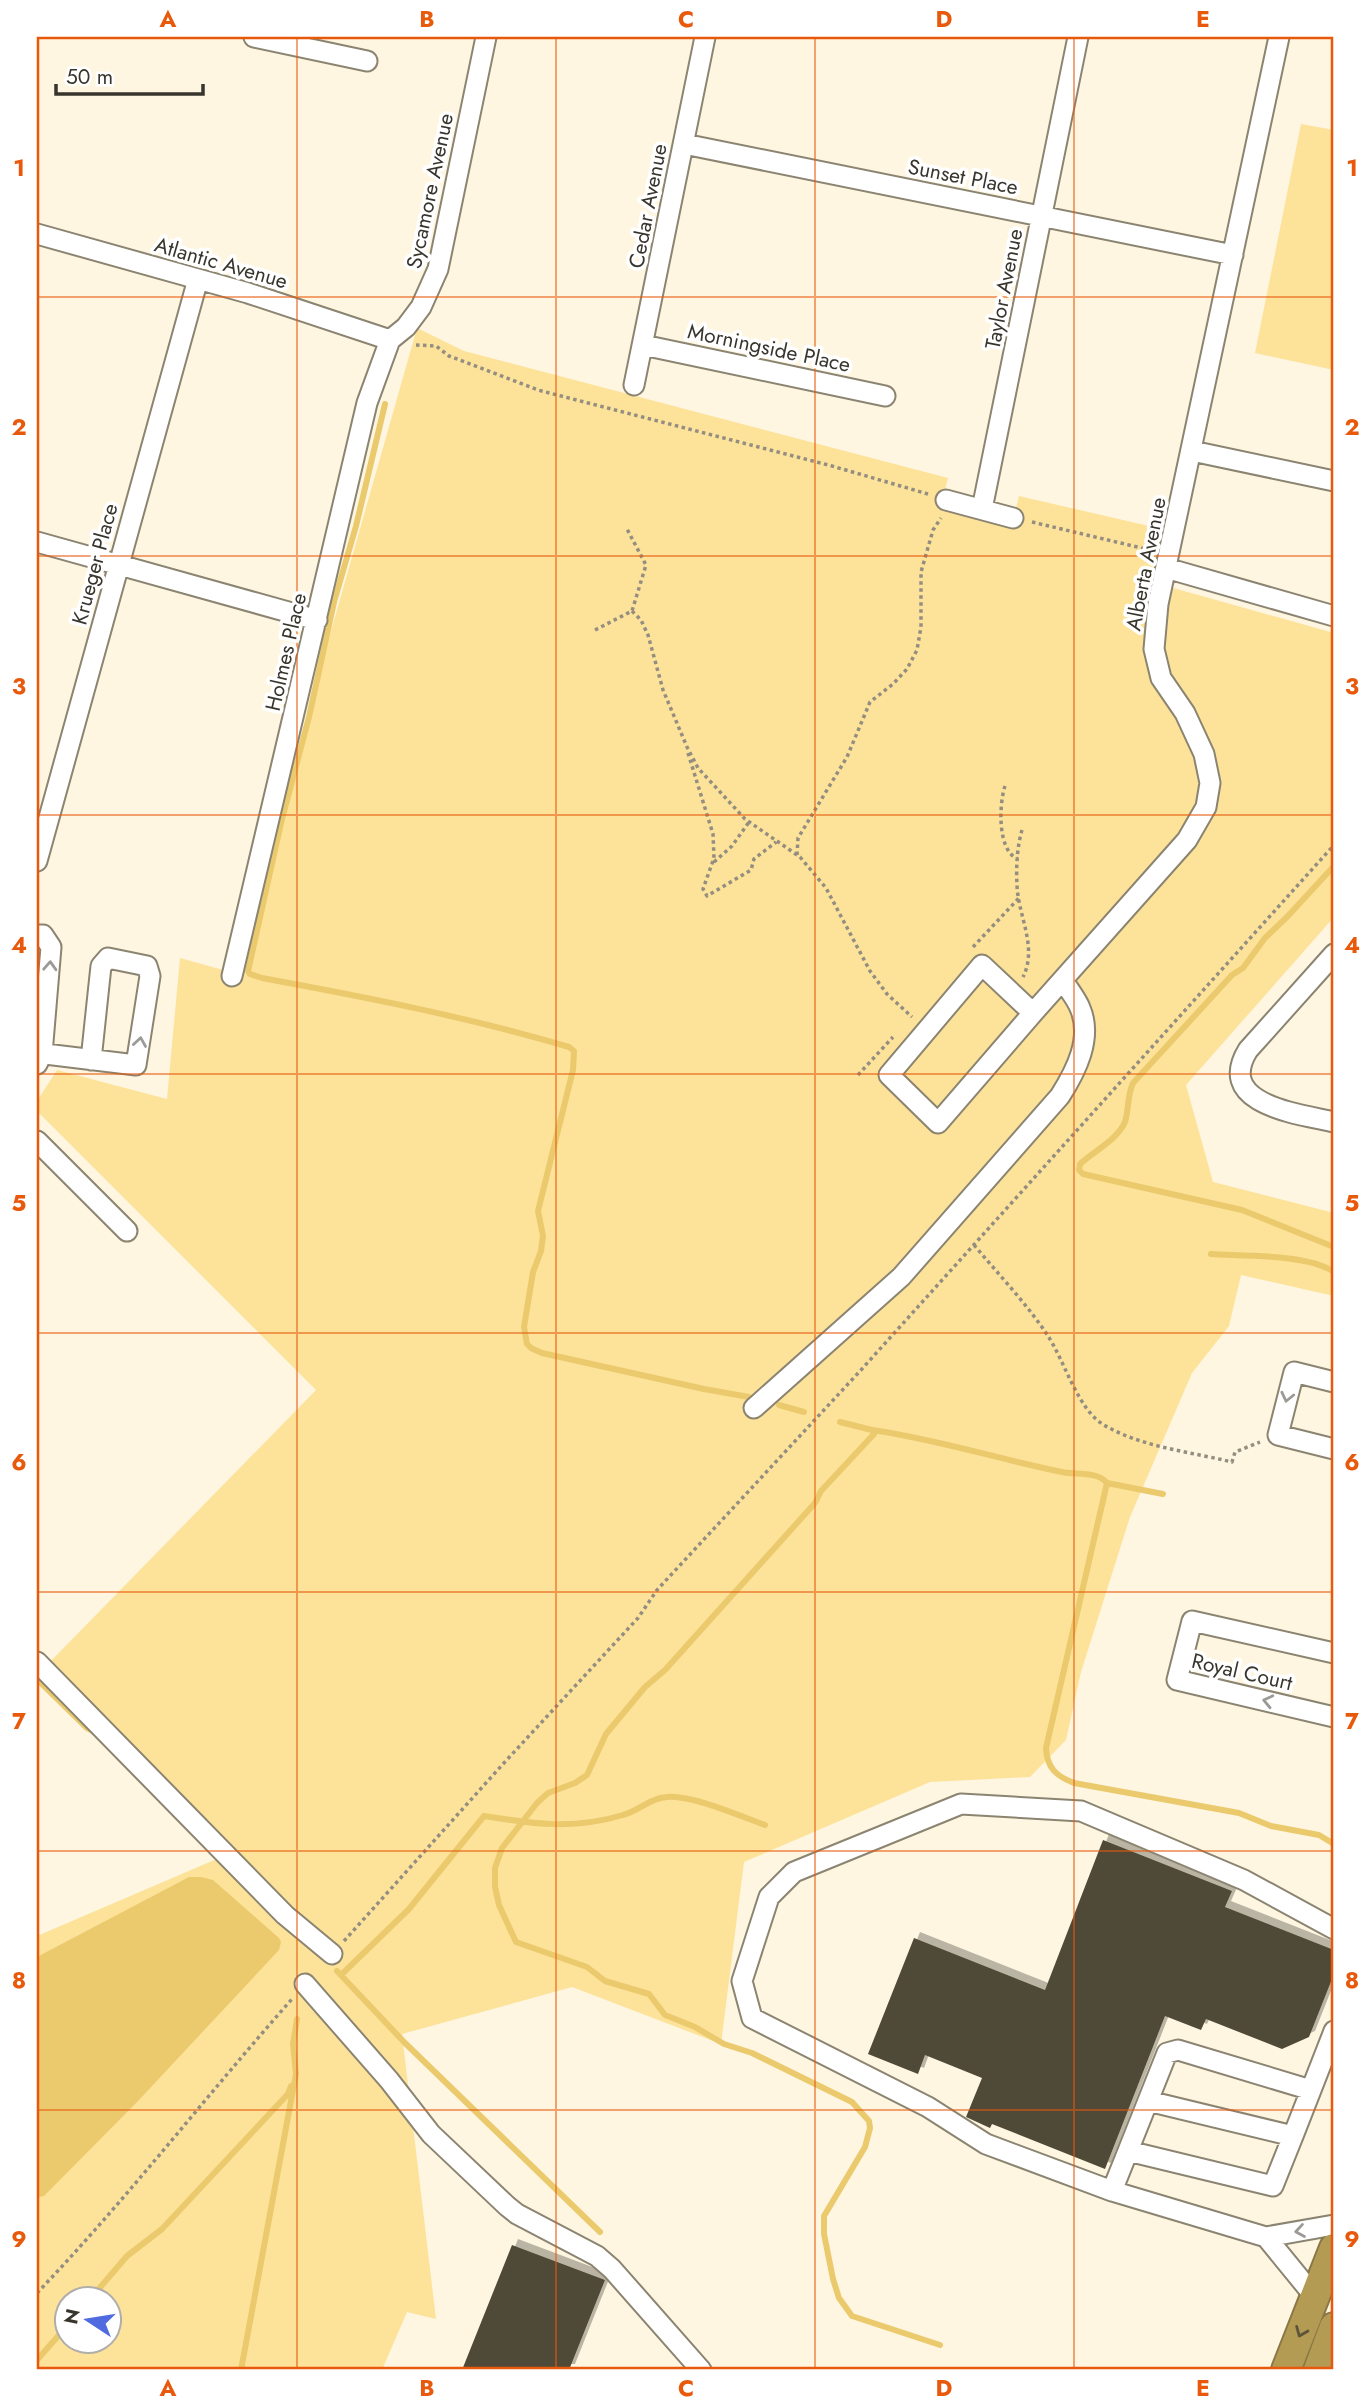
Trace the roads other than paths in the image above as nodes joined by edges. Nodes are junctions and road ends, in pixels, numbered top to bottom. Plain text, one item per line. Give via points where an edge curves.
1 (254, 37) edge
2 (486, 37) edge
3 (705, 37) edge
4 (1078, 37) edge
5 (1279, 37) edge
6 (367, 61) dead end
7 (684, 144) junction
8 (1042, 216) junction
9 (37, 234) edge
10 (1233, 255) junction
11 (198, 279) junction
12 (393, 338) junction
13 (643, 345) junction
14 (634, 385) dead end
15 (885, 396) dead end
16 (1192, 451) junction
17 (1334, 481) edge
18 (950, 501) road end
19 (982, 509) junction
20 (1013, 518) road end
21 (37, 542) edge
22 (1168, 561) junction
23 (119, 564) junction
24 (1334, 617) edge
25 (317, 620) junction
26 (37, 861) edge
27 (37, 935) edge
28 (1334, 954) edge
29 (232, 976) dead end
30 (1062, 980) junction
31 (1033, 1013) junction
32 (38, 1057) edge
33 (91, 1060) junction
34 (1334, 1122) edge
35 (37, 1141) edge
36 (127, 1231) dead end
37 (1334, 1382) edge
38 (754, 1408) dead end
39 (1334, 1449) edge
40 (1334, 1653) edge
41 (37, 1662) edge
42 (1334, 1717) edge
43 (1334, 1929) edge
44 (332, 1954) road end
45 (305, 1984) road end
46 (1334, 2031) edge
47 (1311, 2090) junction
48 (1148, 2101) junction
49 (1293, 2136) junction
50 (1128, 2151) junction
51 (1112, 2191) junction
52 (1334, 2225) edge
53 (1266, 2236) junction
54 (1334, 2248) edge
55 (1315, 2297) junction
56 (1334, 2327) edge
57 (1325, 2365) edge
58 (701, 2370) edge
59 (1286, 2370) edge

1 - 6 street
2 - 12 street, Sycamore Avenue via 438,269 421,307
3 - 7 street, Cedar Avenue
4 - 8 street, Taylor Avenue
5 - 10 street, Alberta Avenue
7 - 8 street, Sunset Place
7 - 13 street, Cedar Avenue
8 - 10 street, Sunset Place
8 - 19 street, Taylor Avenue
9 - 11 street, Atlantic Avenue
10 - 16 street, Alberta Avenue
11 - 12 street, Atlantic Avenue
11 - 23 street, Krueger Place
12 - 25 street, Holmes Place via 367,403
13 - 14 street, Cedar Avenue
13 - 15 street, Morningside Place
16 - 17 street
16 - 22 street, Alberta Avenue
18 - 19 street
19 - 20 street
21 - 23 street
22 - 24 street
22 - 30 street, Alberta Avenue via 1154,649 1161,678 1185,713 1204,754 1210,783 1206,807 1188,840
23 - 25 street
23 - 26 street, Krueger Place
25 - 29 street, Holmes Place
32 -> 27 street via 51,947 43,935
28 - 34 street via 1248,1050 1240,1073 1247,1089 1262,1103
30 - 31 street, Alberta Avenue
30 - 38 street via 1079,1005 1085,1035 1079,1061 1060,1096 901,1277
31 - 31 street, Alberta Avenue via 982,965 889,1075 938,1123
32 - 33 street
33 -> 33 street via 136,1065 150,976 147,966 108,958 101,966
35 - 36 street
37 -> 39 street via 1293,1372 1278,1436
42 -> 40 street, Royal Court via 1177,1680 1192,1621
41 - 44 street via 285,1915
43 - 51 street via 1244,1880 1081,1811 961,1804 794,1872 769,1897 742,1981 752,2018 928,2107 986,2144
45 - 58 street via 431,2134 517,2214 597,2256 612,2269
46 - 47 street
47 - 48 street via 1178,2050 1167,2053
47 - 49 street
48 - 49 street
48 - 50 street
49 - 50 street via 1273,2186
50 - 51 street
51 - 53 street
52 -> 53 street
53 - 55 street
54 - 55 highway
55 -> 59 highway
56 - 57 highway

